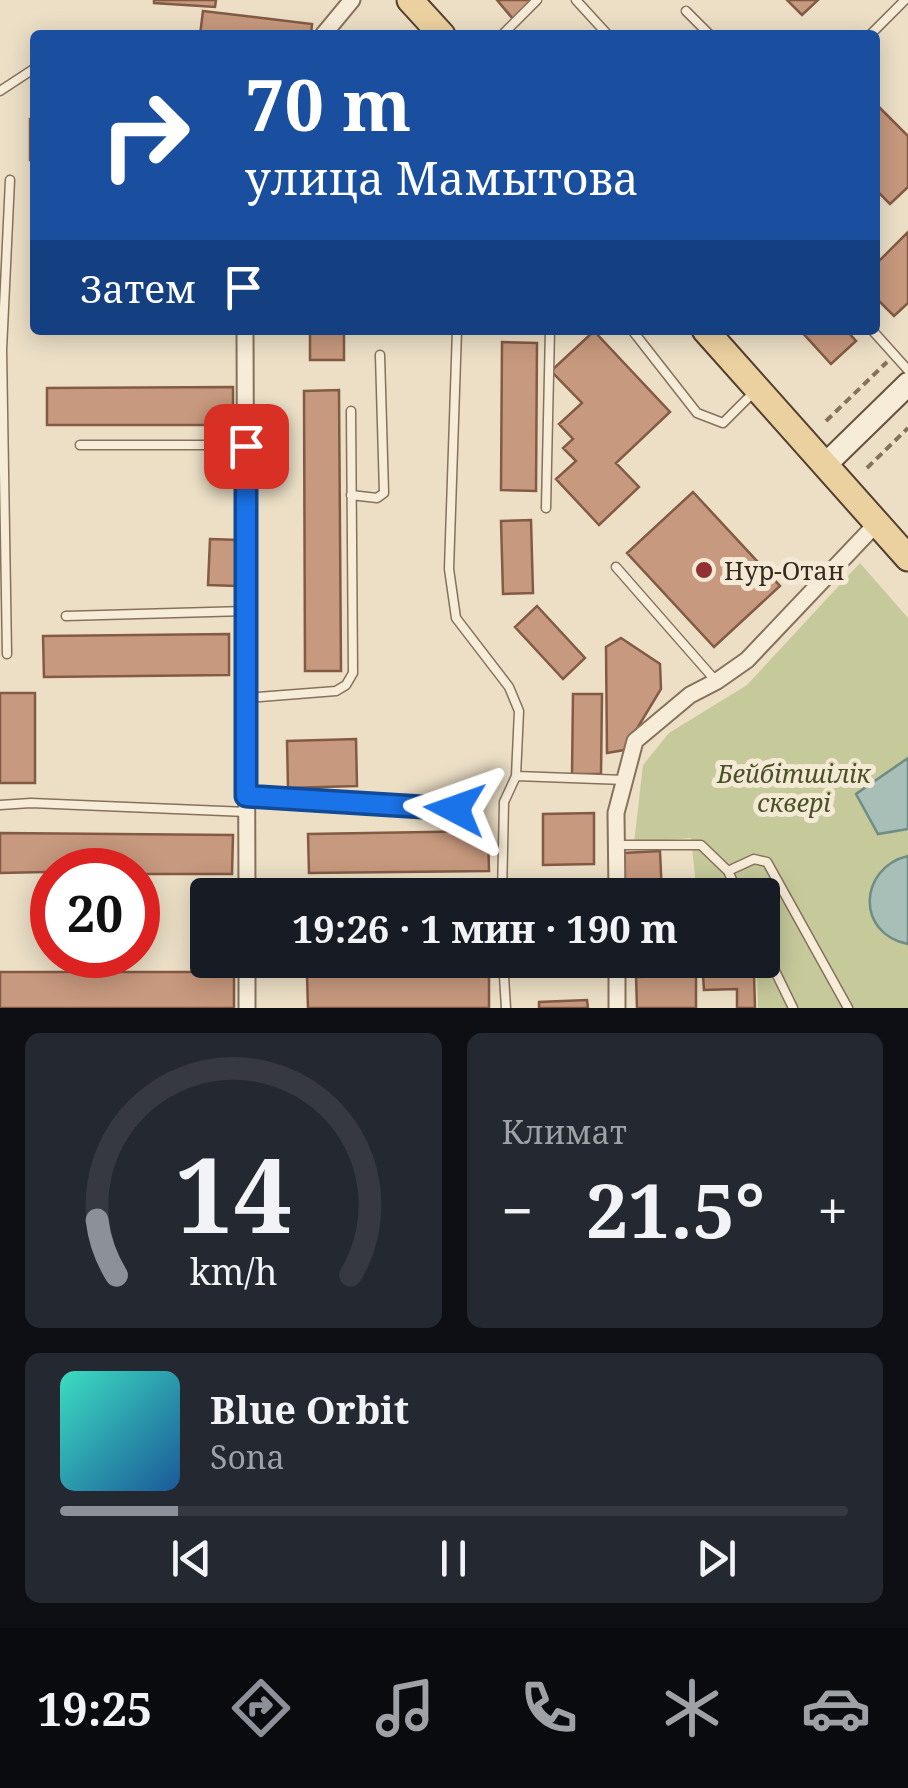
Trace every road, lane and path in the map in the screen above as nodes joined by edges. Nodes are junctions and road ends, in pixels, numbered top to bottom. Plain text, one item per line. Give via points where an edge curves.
1 (410, 0) edge
2 (538, 0) edge
3 (576, 0) edge
4 (906, 0) edge
5 (346, 2) edge
6 (686, 12) dead end
7 (327, 30) edge
8 (437, 30) edge
9 (507, 30) edge
10 (603, 30) edge
11 (705, 30) edge
12 (875, 30) edge
13 (30, 71) edge
14 (0, 92) edge
15 (10, 180) dead end
16 (246, 335) edge
17 (457, 335) edge
18 (550, 335) edge
19 (636, 335) edge
20 (708, 335) edge
21 (877, 335) edge
22 (1, 350) edge
23 (380, 355) dead end
24 (895, 355) junction
25 (908, 370) edge
26 (908, 384) edge
27 (757, 389) junction
28 (351, 411) dead end
29 (826, 422) dead end
30 (908, 428) edge
31 (80, 444) dead end
32 (246, 446) junction
33 (825, 465) junction
34 (867, 468) dead end
35 (350, 494) junction
36 (546, 508) dead end
37 (876, 523) junction
38 (908, 558) edge
39 (616, 567) dead end
40 (246, 611) junction
41 (66, 616) dead end
42 (7, 654) dead end
43 (716, 682) junction
44 (246, 698) junction
45 (516, 776) junction
46 (625, 780) junction
47 (246, 804) junction
48 (0, 805) edge
49 (455, 809) dead end
50 (616, 845) junction
51 (728, 870) junction
52 (247, 878) edge
53 (502, 878) edge
54 (617, 878) edge
55 (732, 878) edge
56 (247, 978) edge
57 (504, 978) edge
58 (617, 978) edge
59 (777, 978) edge
60 (790, 1006) edge
61 (247, 1008) edge
62 (506, 1008) edge
63 (617, 1008) edge
64 (848, 1008) edge

1 - 8 main road
2 - 9 lane
3 - 10 lane
4 - 12 lane
5 - 7 street
6 - 11 lane
13 - 14 lane
15 - 22 lane
16 - 32 street
17 - 45 lane via 449,569 456,618 510,687 518,712
18 - 36 lane
19 - 27 lane via 697,413 723,423
20 - 27 main road
21 - 24 lane
22 - 42 lane
23 - 35 lane via 384,493
24 - 25 lane
24 - 29 path
26 - 33 street
27 - 33 main road
28 - 35 lane
30 - 34 path
31 - 32 lane
32 - 40 street
33 - 37 main road
35 - 44 lane via 353,673 336,691
37 - 38 main road
37 - 43 street via 747,660
39 - 43 lane
40 - 41 lane
40 - 44 street
43 - 46 street via 690,694 635,741
44 - 47 street
45 - 46 lane
45 - 53 lane via 504,802
46 - 50 street
47 - 48 lane
47 - 49 lane
47 - 52 street
50 - 51 lane via 701,845
50 - 54 street
51 - 55 lane
51 - 64 lane via 754,859 767,862
56 - 61 street
57 - 62 lane
58 - 63 street
59 - 60 lane

